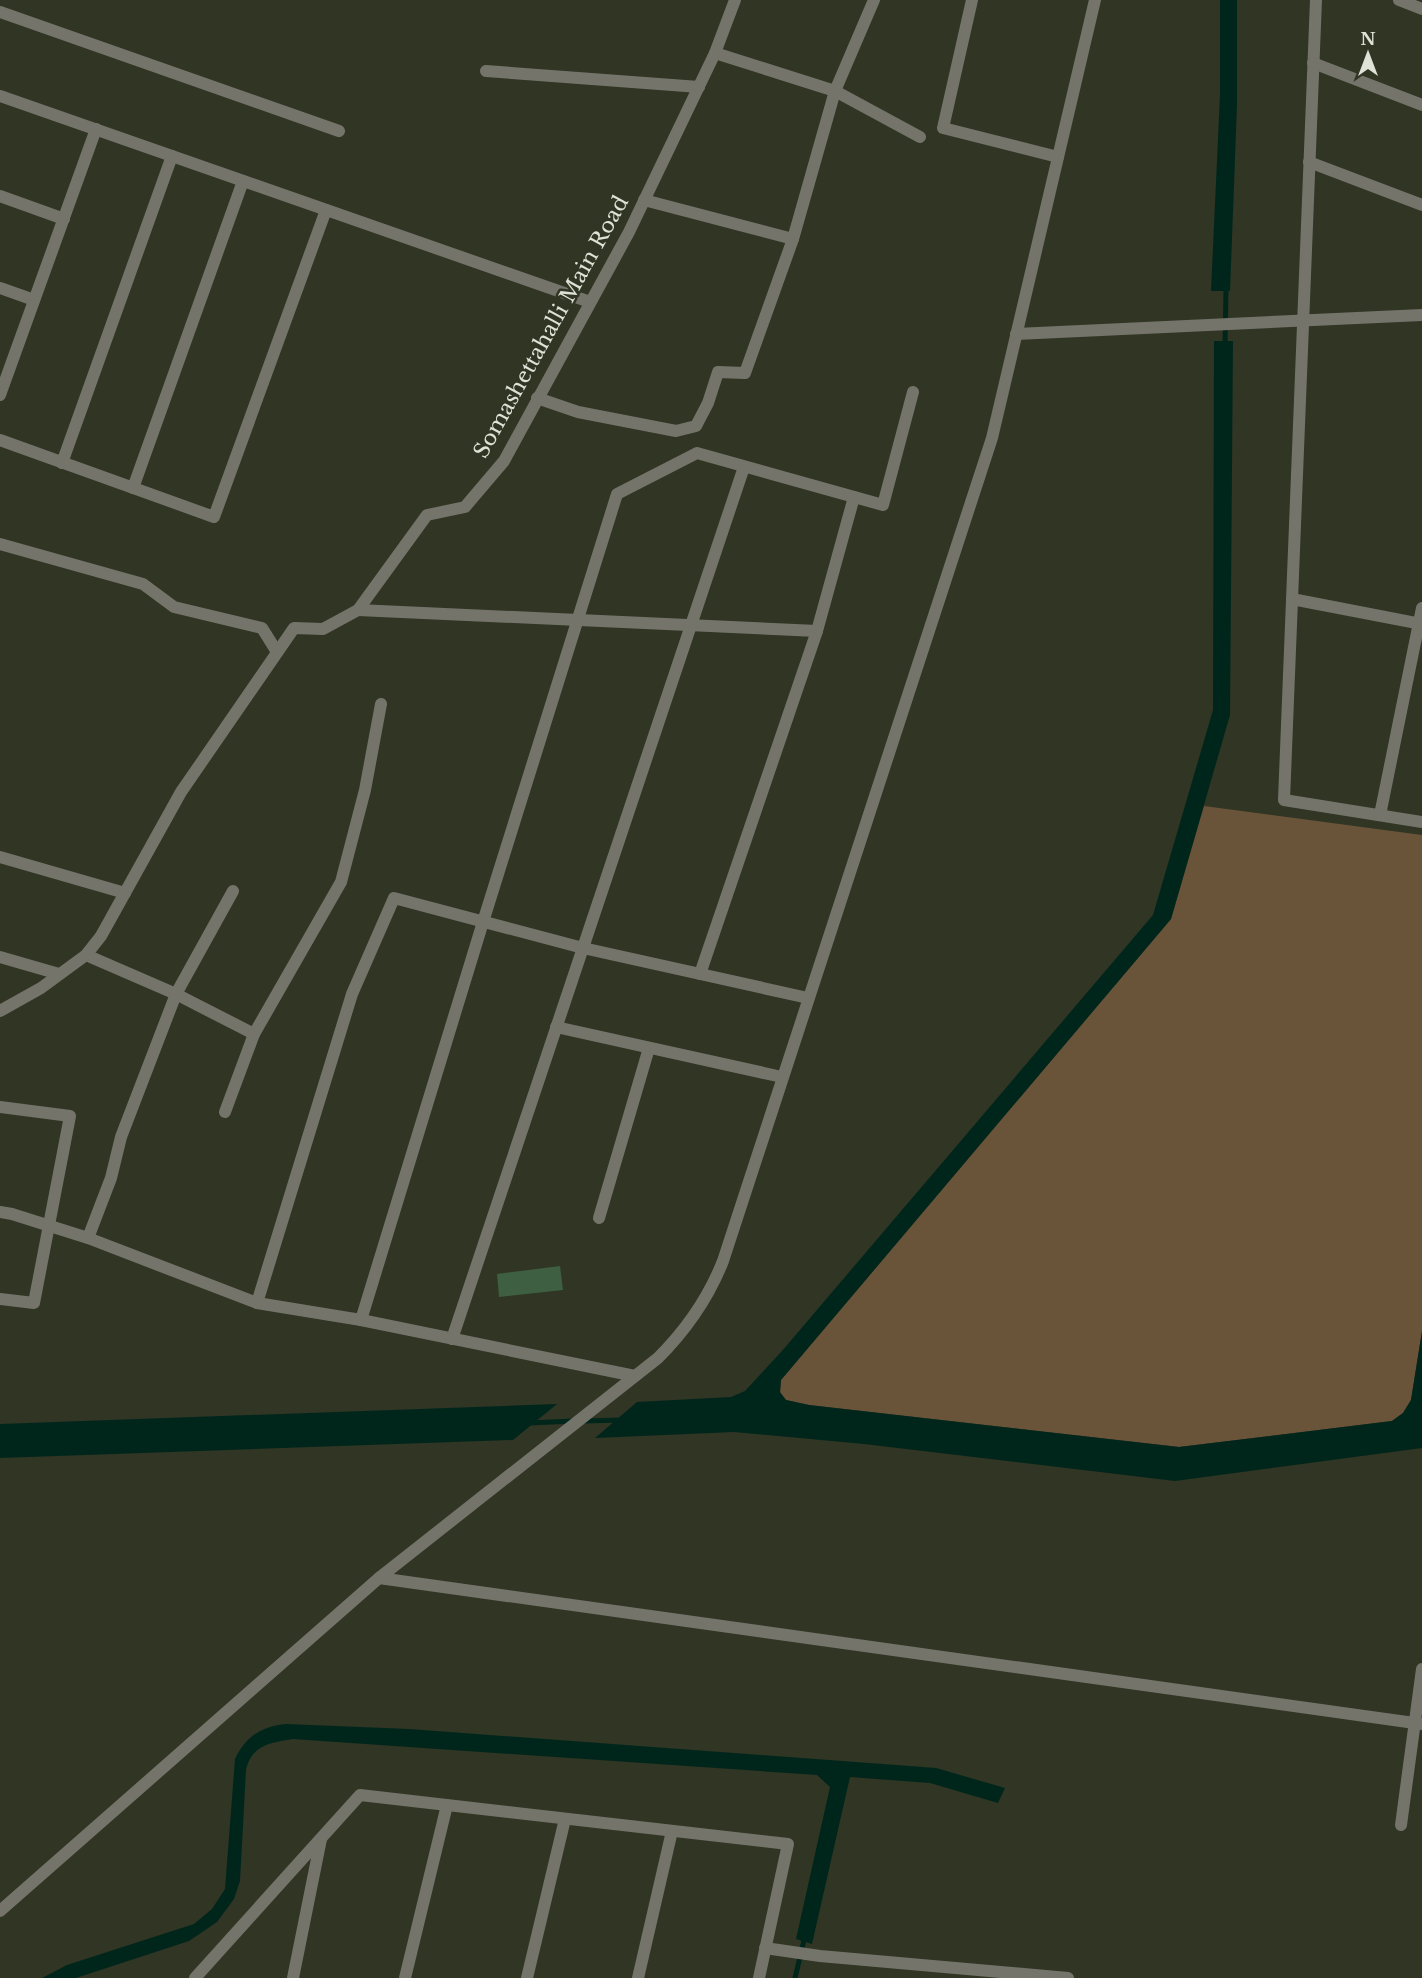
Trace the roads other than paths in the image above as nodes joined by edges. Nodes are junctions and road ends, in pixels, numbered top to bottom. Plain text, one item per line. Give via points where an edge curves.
1 (735, 0) edge
2 (874, 0) edge
3 (972, 0) edge
4 (1095, 0) edge
5 (1316, 0) edge
6 (1399, 0) edge
7 (1422, 9) edge
8 (0, 12) edge
9 (715, 53) junction
10 (1313, 63) junction
11 (486, 71) dead end
12 (699, 87) junction
13 (835, 91) junction
14 (0, 96) edge
15 (1422, 105) edge
16 (96, 129) junction
17 (339, 131) dead end
18 (920, 137) dead end
19 (172, 156) junction
20 (1058, 157) junction
21 (1309, 162) junction
22 (243, 181) junction
23 (0, 196) edge
24 (644, 200) junction
25 (1422, 205) edge
26 (326, 210) junction
27 (64, 219) junction
28 (793, 239) junction
29 (0, 288) edge
30 (34, 300) junction
31 (590, 302) junction
32 (1422, 315) edge
33 (1302, 321) junction
34 (1016, 334) junction
35 (913, 392) dead end
36 (0, 395) edge
37 (537, 398) junction
38 (0, 440) edge
39 (62, 463) junction
40 (744, 467) junction
41 (133, 488) junction
42 (854, 497) junction
43 (0, 544) edge
44 (1292, 598) junction
45 (1422, 608) edge
46 (358, 610) junction
47 (578, 620) junction
48 (1420, 623) edge
49 (691, 625) junction
50 (817, 631) junction
51 (277, 652) junction
52 (381, 704) dead end
53 (1380, 815) junction
54 (1422, 822) edge
55 (0, 857) edge
56 (233, 891) dead end
57 (125, 893) junction
58 (483, 922) junction
59 (583, 948) junction
60 (86, 955) junction
61 (0, 957) edge
62 (60, 974) junction
63 (700, 974) junction
64 (176, 994) junction
65 (808, 998) junction
66 (0, 1011) edge
67 (556, 1028) junction
68 (254, 1034) junction
69 (650, 1048) junction
70 (782, 1077) junction
71 (0, 1107) edge
72 (225, 1112) dead end
73 (0, 1212) edge
74 (599, 1218) dead end
75 (88, 1238) junction
76 (0, 1299) edge
77 (256, 1303) junction
78 (361, 1320) junction
79 (452, 1339) junction
80 (635, 1376) junction
81 (379, 1578) junction
82 (1422, 1669) edge
83 (1418, 1724) edge
84 (447, 1805) junction
85 (565, 1819) junction
86 (1401, 1826) dead end
87 (672, 1831) junction
88 (321, 1838) junction
89 (0, 1911) edge
90 (765, 1948) junction
91 (195, 1978) edge
92 (293, 1978) edge
93 (405, 1978) edge
94 (527, 1978) edge
95 (638, 1978) edge
96 (759, 1978) edge
97 (1068, 1978) edge

1 - 9 street, Somashettahalli Main Road
2 - 13 street
3 - 20 street via 943,128
4 - 20 street
5 - 10 street
6 - 7 street
8 - 17 street
9 - 12 street, Somashettahalli Main Road
9 - 13 street
10 - 15 street
10 - 21 street
11 - 12 street
12 - 24 street, Somashettahalli Main Road
13 - 18 street
13 - 28 street
14 - 16 street
16 - 19 street
16 - 27 street
19 - 22 street
19 - 39 street
20 - 34 street
21 - 25 street
21 - 33 street
22 - 26 street
22 - 41 street
23 - 27 street
24 - 28 street
24 - 31 street, Somashettahalli Main Road
26 - 31 street
26 - 41 street via 214,517
27 - 30 street
28 - 37 street via 745,373 718,372 696,426 676,431 578,412
29 - 30 street
30 - 36 street
31 - 37 street, Somashettahalli Main Road
32 - 33 street
33 - 34 street
33 - 44 street
34 - 65 street via 992,438
35 - 42 street via 884,505
37 - 46 street, Somashettahalli Main Road via 496,471 465,507 427,515
38 - 39 street
39 - 41 street
40 - 42 street
40 - 47 street via 697,453 617,494
40 - 49 street
42 - 50 street
43 - 51 street via 143,584 174,607 262,628
44 - 48 street
44 - 53 street via 1284,800
45 - 48 street
46 - 47 street
46 - 51 street, Somashettahalli Main Road via 323,629 294,628
47 - 49 street
47 - 58 street
48 - 53 street
49 - 50 street
49 - 59 street
50 - 63 street
51 - 57 street, Somashettahalli Main Road via 181,792
52 - 68 street via 365,790 341,882
53 - 54 street
55 - 57 street
56 - 64 street
57 - 60 street, Somashettahalli Main Road
58 - 59 street
58 - 77 street via 394,898 352,994
58 - 78 street
59 - 63 street
59 - 67 street
60 - 62 street, Somashettahalli Main Road
60 - 64 street
61 - 62 street
62 - 66 street, Somashettahalli Main Road
63 - 65 street
64 - 68 street
64 - 75 street via 121,1137 111,1179
65 - 70 street
67 - 69 street
67 - 79 street
68 - 72 street
69 - 70 street
69 - 74 street
70 - 80 street via 715,1281 683,1333
71 - 76 street via 70,1116 34,1303
73 - 75 street
75 - 77 street
77 - 78 street
78 - 79 street
79 - 80 street
80 - 81 street
81 - 83 street
81 - 89 street
82 - 83 street
83 - 86 street
84 - 85 street
84 - 88 street via 360,1795
84 - 93 street
85 - 87 street
85 - 94 street
87 - 90 street via 788,1844
87 - 95 street
88 - 91 street
88 - 92 street
90 - 96 street
90 - 97 street

